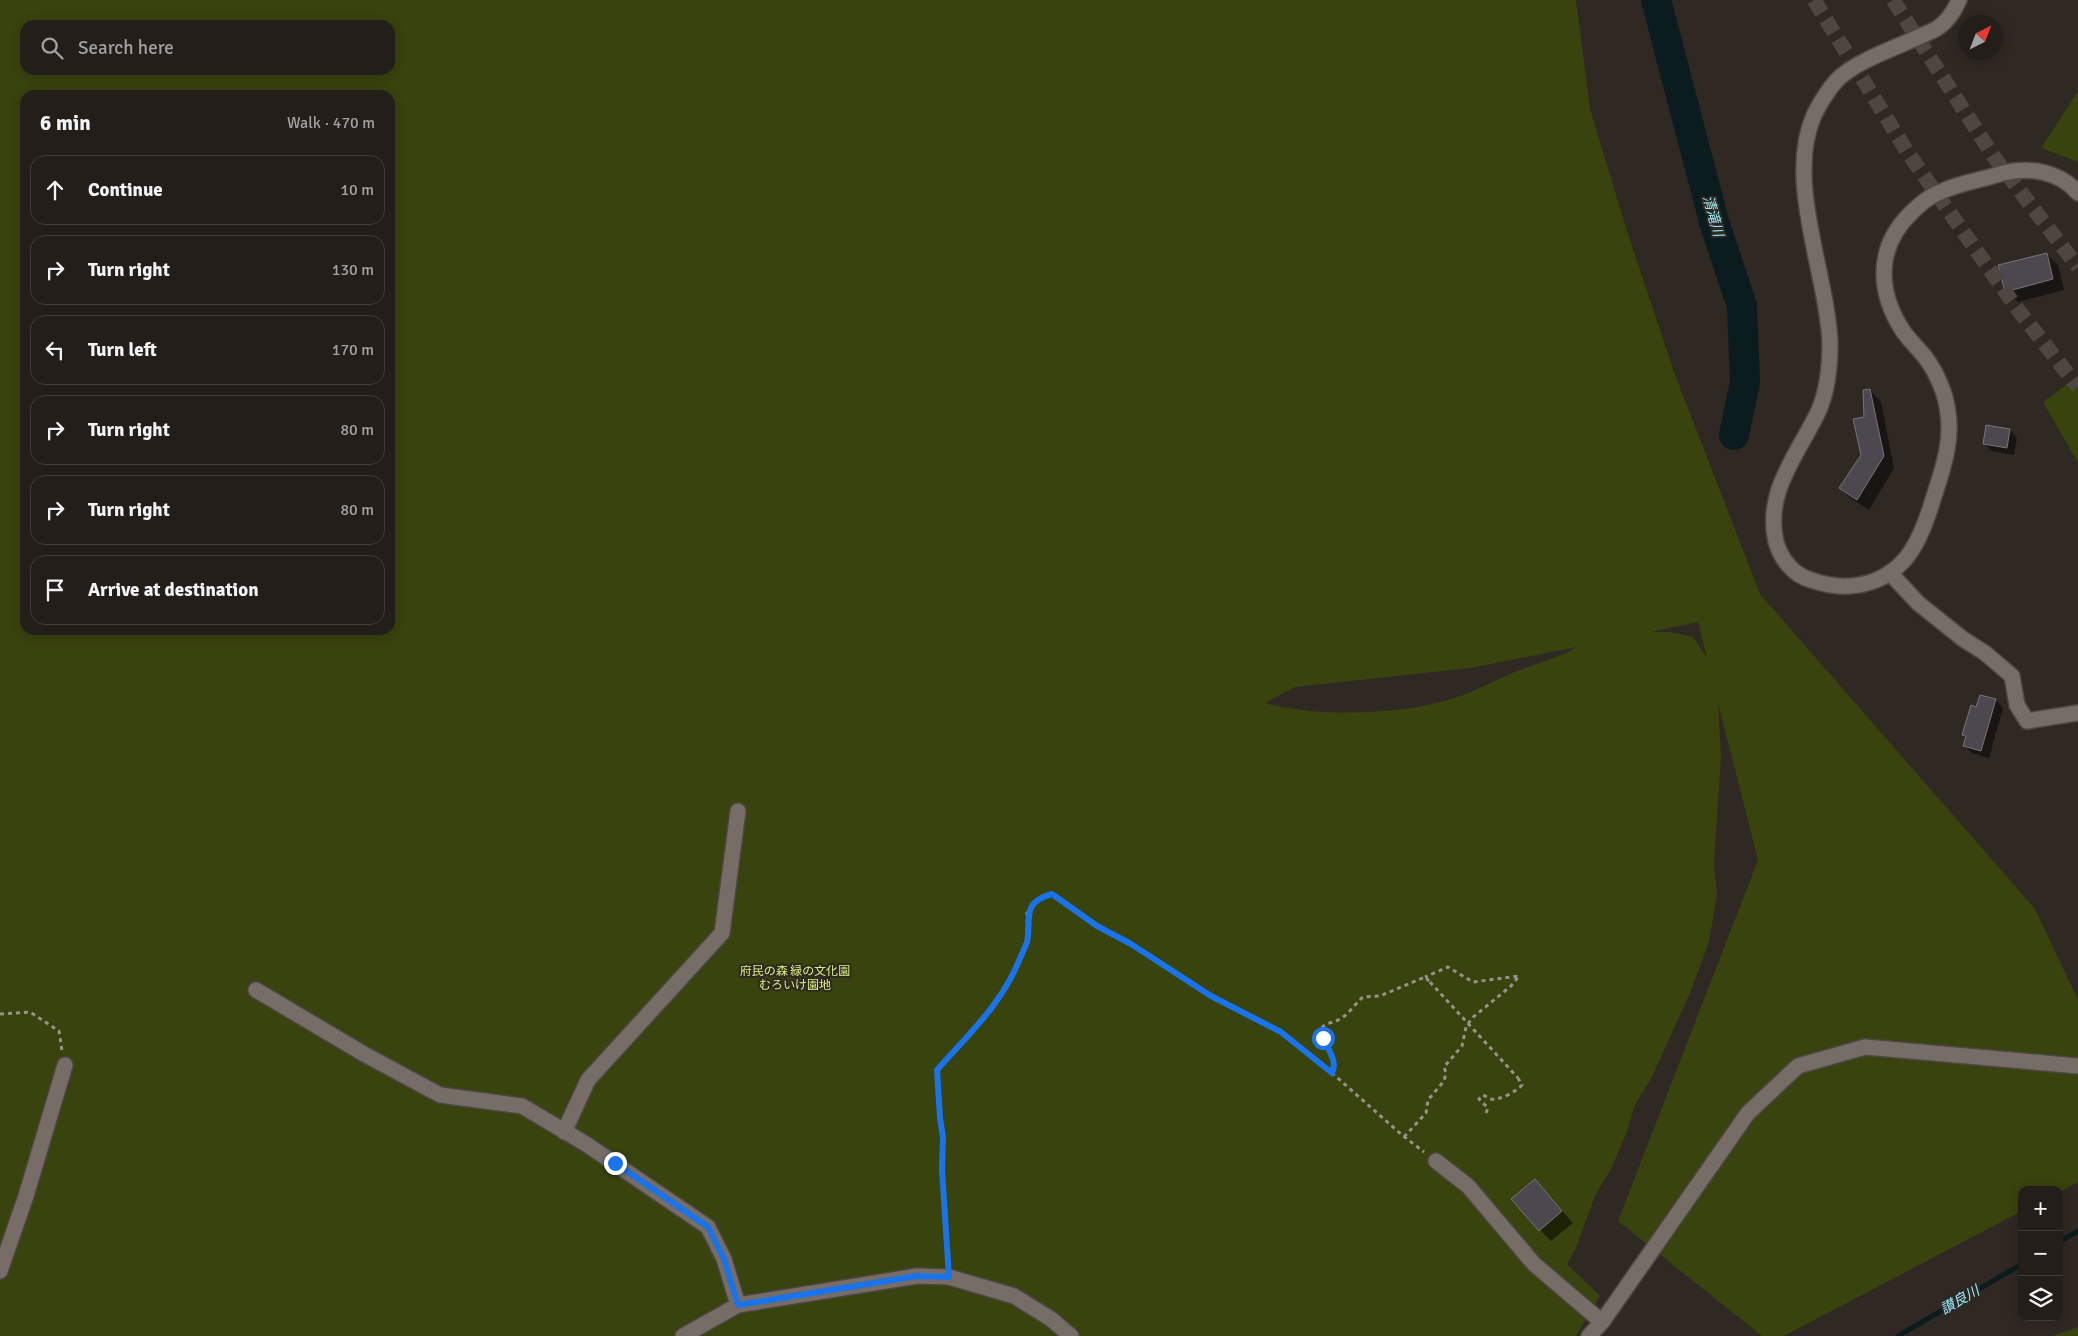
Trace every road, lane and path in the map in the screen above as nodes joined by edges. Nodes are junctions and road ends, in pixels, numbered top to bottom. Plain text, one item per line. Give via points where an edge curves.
1 (1959, 0) edge
2 (2078, 193) edge
3 (1891, 574) junction
4 (2078, 713) edge
5 (738, 811) dead end
6 (1425, 977) junction
7 (256, 990) dead end
8 (0, 1014) edge
9 (65, 1065) joint
10 (2078, 1066) edge
11 (1332, 1073) junction
12 (1486, 1113) dead end
13 (564, 1132) junction
14 (1404, 1137) junction
15 (1436, 1161) joint
16 (0, 1271) edge
17 (949, 1277) junction
18 (738, 1305) junction
19 (1602, 1322) junction
20 (683, 1336) edge
21 (1071, 1336) edge
22 (1589, 1336) edge

1 - 3 street via 1940,27 1855,67 1838,80 1814,115 1804,157 1804,181 1830,343 1828,378 1820,408 1782,478 1772,526 1779,552 1788,566 1802,578 1827,585 1854,587
2 - 3 street via 2054,175 2032,171 2011,171 1939,192 1902,221 1886,250 1883,270 1892,307 1903,330 1936,375 1948,411 1950,429 1946,456 1924,526 1905,561
3 - 4 street via 1918,603 2012,676 2017,705 2027,721
5 - 13 street via 722,933 588,1080
6 - 11 path via 1380,996 1363,997 1342,1018 1322,1028 1323,1038 1333,1058
6 - 12 path, bridge via 1522,1085 1503,1096 1491,1099 1483,1095 1479,1099 1488,1108
6 - 14 path via 1448,967 1473,982 1519,976 1472,1018 1466,1027 1462,1046 1444,1067 1444,1080 1428,1100 1426,1113
7 - 13 street via 440,1096 522,1106
8 - 9 path via 30,1012 59,1030
9 - 16 street
10 - 19 street via 1864,1047 1798,1066 1748,1113
11 - 14 path
11 - 17 path via 1281,1032 1211,996 1097,926 1052,894 1041,897 1027,913 1026,943 1011,980 984,1018 937,1070
13 - 18 street via 708,1227 724,1259
14 - 15 path
15 - 19 street via 1468,1186 1534,1264
17 - 18 street via 917,1276
17 - 21 street via 1014,1296
18 - 20 street
19 - 22 street

